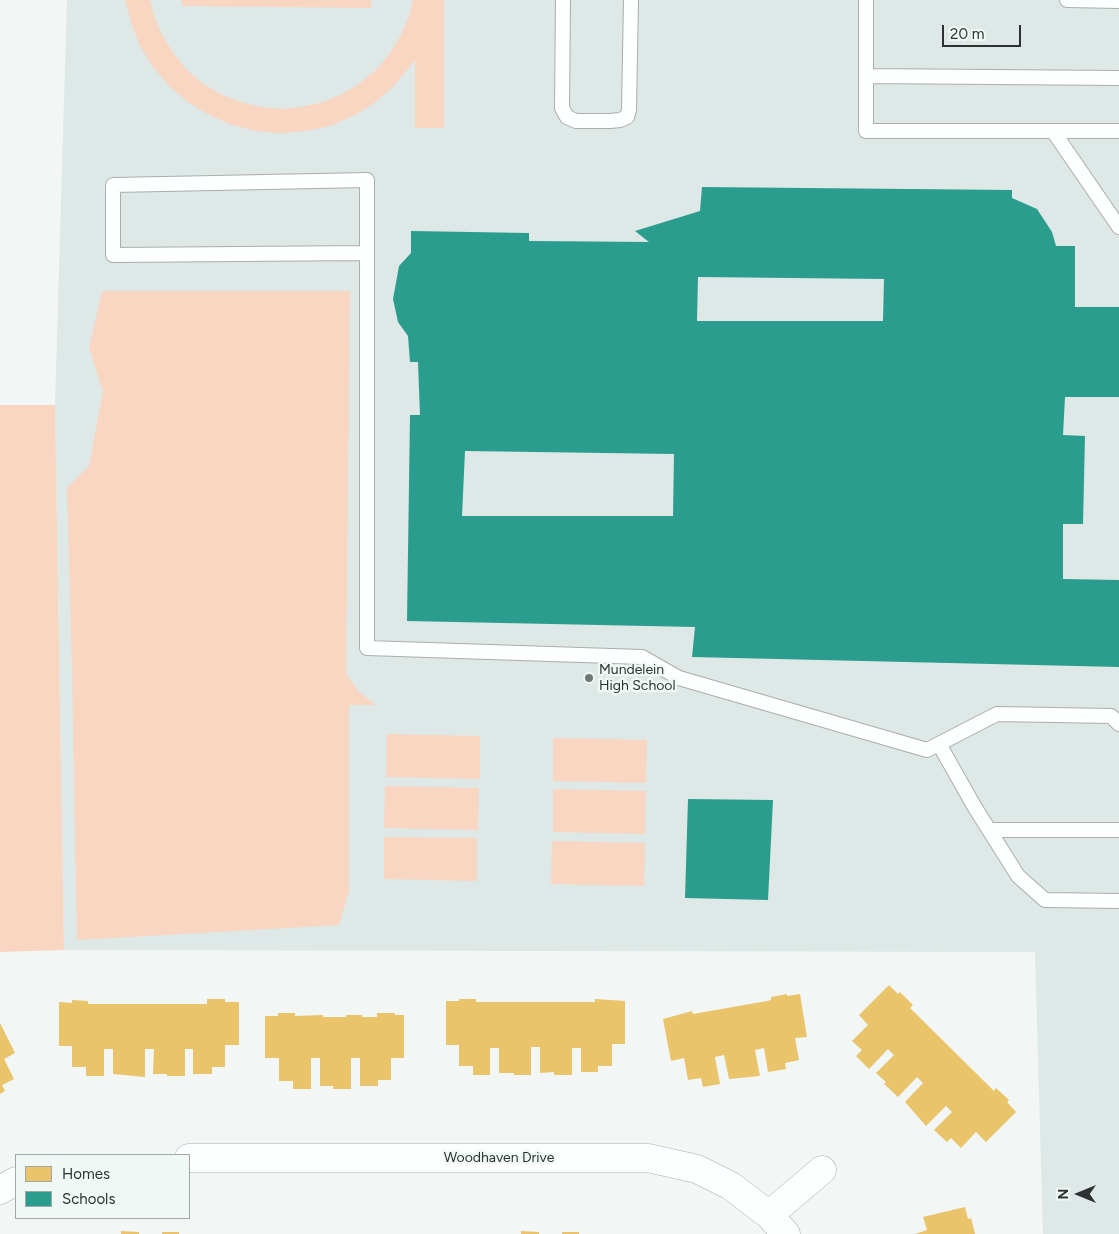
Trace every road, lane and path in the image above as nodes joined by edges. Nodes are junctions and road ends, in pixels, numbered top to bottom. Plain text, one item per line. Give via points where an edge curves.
1 (563, 0) edge
2 (631, 0) edge
3 (866, 0) edge
4 (1067, 0) edge
5 (1119, 1) edge
6 (866, 76) junction
7 (1119, 78) edge
8 (1053, 131) junction
9 (1119, 131) edge
10 (1119, 227) edge
11 (367, 253) junction
12 (1119, 724) edge
13 (939, 744) junction
14 (989, 830) junction
15 (1119, 830) edge
16 (1119, 901) edge
17 (190, 1158) edge
18 (822, 1170) dead end
19 (15, 1182) edge
20 (0, 1190) edge
21 (778, 1225) edge

1 - 2 lane via 562,108 567,117 576,120 610,121 627,117 629,110
3 - 6 lane
4 - 5 lane
6 - 7 lane
6 - 8 lane via 866,130
8 - 9 lane
8 - 10 lane
11 - 11 lane via 114,255 114,185 367,180
11 - 13 lane via 367,648 642,657 679,678 927,750
12 - 13 lane via 1111,716 997,714
13 - 14 lane
14 - 15 lane
14 - 16 lane via 1018,876 1044,900
17 - 21 street, Woodhaven Drive via 648,1158 697,1169 731,1186
18 - 21 street
19 - 20 street

